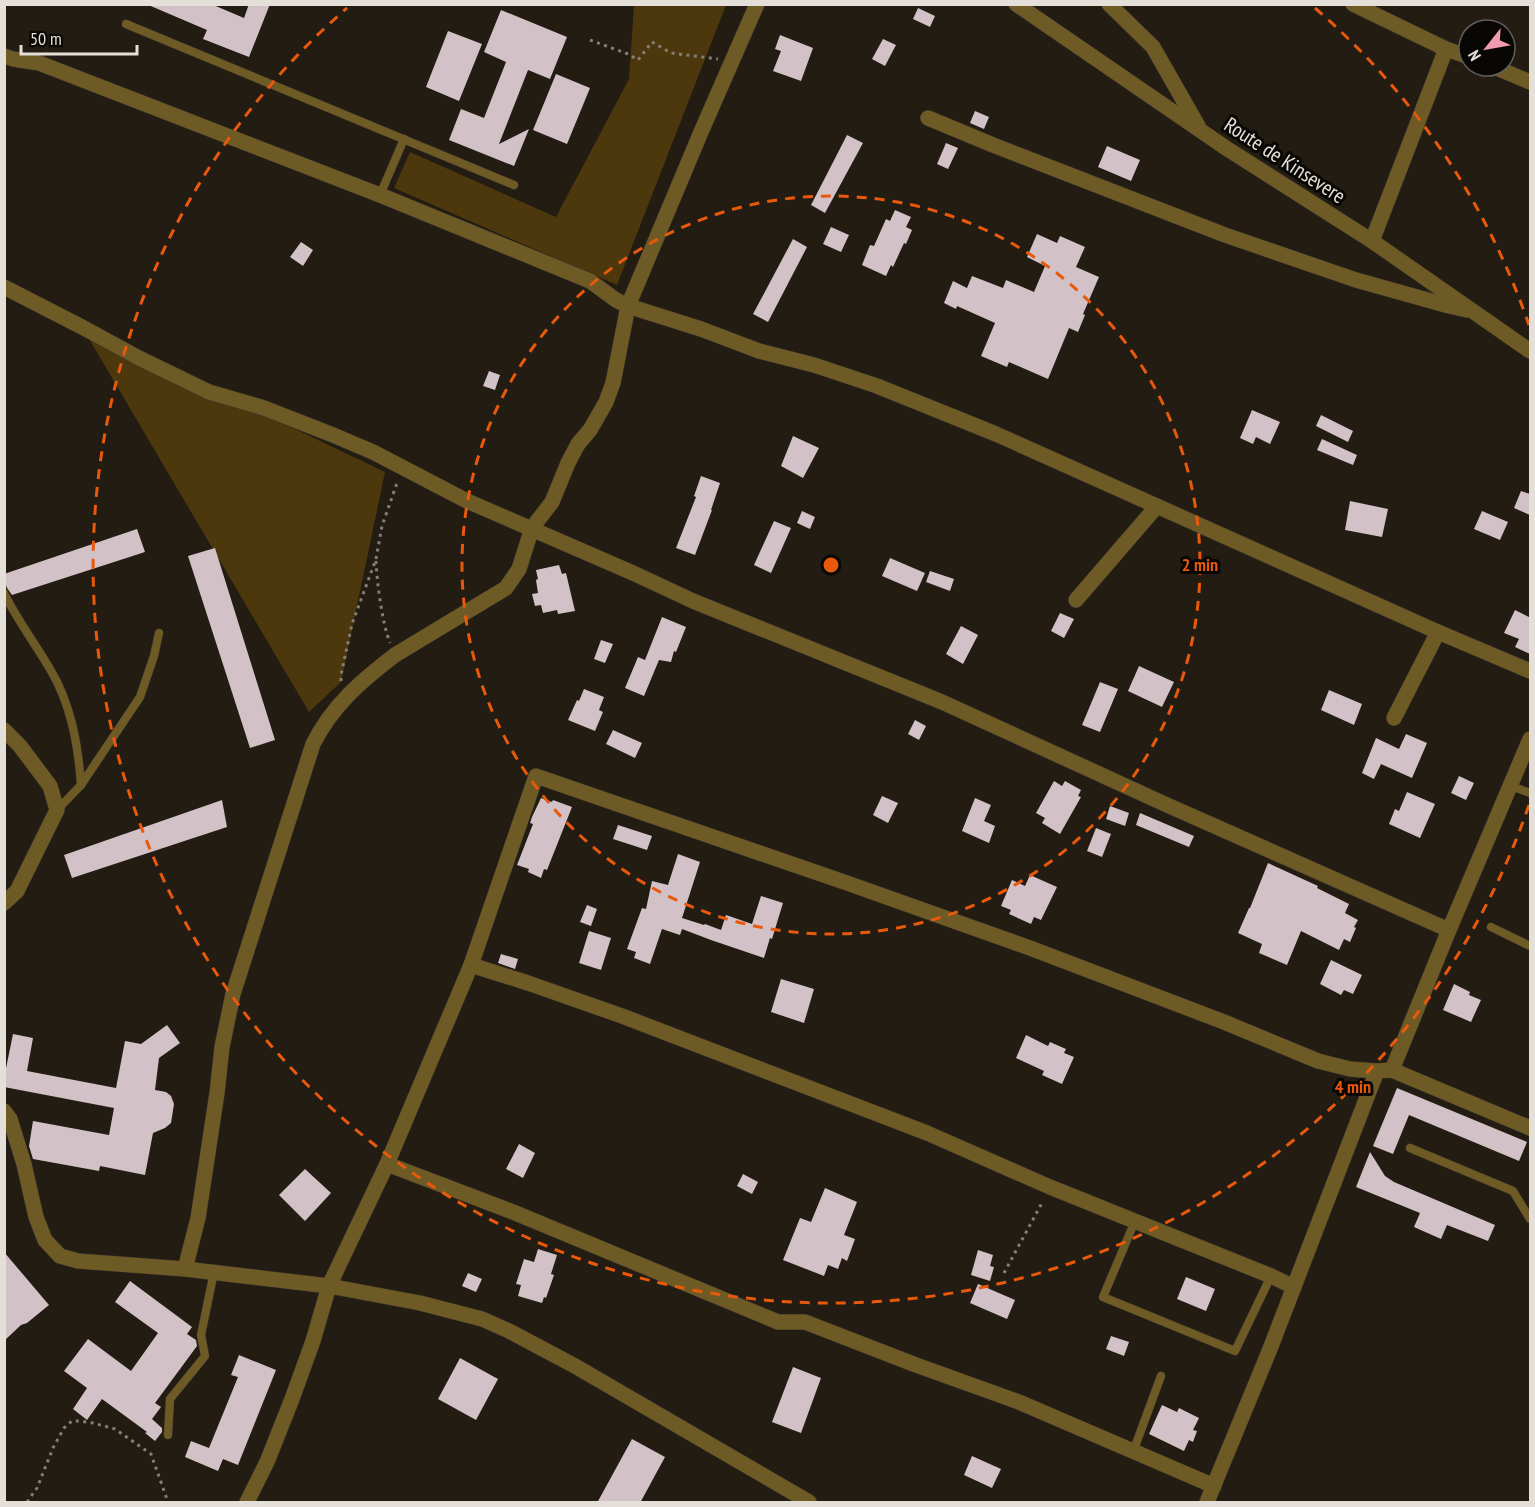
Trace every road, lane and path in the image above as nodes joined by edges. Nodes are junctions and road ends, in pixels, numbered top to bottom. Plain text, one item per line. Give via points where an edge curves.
1 (757, 4) edge
2 (1016, 4) edge
3 (1109, 4) edge
4 (1353, 4) edge
5 (126, 24) dead end
6 (590, 40) dead end
7 (1446, 49) junction
8 (1457, 53) edge
9 (4, 56) edge
10 (733, 58) junction
11 (928, 118) dead end
12 (1201, 131) junction
13 (404, 139) junction
14 (514, 185) dead end
15 (380, 195) junction
16 (1372, 241) junction
17 (4, 287) edge
18 (628, 306) junction
19 (1474, 311) junction
20 (1530, 351) edge
21 (402, 468) junction
22 (1157, 506) junction
23 (532, 528) junction
24 (376, 559) junction
25 (4, 593) edge
26 (1076, 600) dead end
27 (1438, 632) junction
28 (159, 633) dead end
29 (395, 655) junction
30 (1530, 671) edge
31 (343, 700) junction
32 (1394, 718) dead end
33 (4, 730) edge
34 (1530, 742) edge
35 (81, 785) junction
36 (1511, 786) junction
37 (1530, 794) edge
38 (57, 810) junction
39 (4, 903) edge
40 (1491, 927) dead end
41 (1449, 930) junction
42 (1530, 946) edge
43 (471, 965) junction
44 (1384, 1071) junction
45 (4, 1110) edge
46 (1530, 1128) edge
47 (1410, 1148) dead end
48 (387, 1164) junction
49 (1050, 1187) junction
50 (1530, 1220) edge
51 (1135, 1221) junction
52 (185, 1269) junction
53 (214, 1272) junction
54 (1004, 1273) dead end
55 (1271, 1276) junction
56 (329, 1286) junction
57 (1294, 1287) junction
58 (1161, 1376) dead end
59 (168, 1435) dead end
60 (1133, 1452) junction
61 (1214, 1486) junction
62 (27, 1503) edge
63 (168, 1503) edge
64 (246, 1503) edge
65 (809, 1503) edge
66 (1207, 1503) edge

1 - 10 street
2 - 12 street, Route de Kinsevere
3 - 12 street via 1153,47
4 - 7 street
5 - 13 lane
6 - 10 path via 638,60 652,42 671,53
7 - 8 street
7 - 16 street
9 - 15 street via 39,63
10 - 18 street
11 - 19 street via 1225,235 1356,280
12 - 16 street, Route de Kinsevere
13 - 14 lane
13 - 15 lane
15 - 18 street via 590,281
16 - 19 street, Route de Kinsevere
17 - 21 street via 201,388 333,435
18 - 22 street via 877,386
18 - 23 street via 606,402 578,444 552,502
19 - 20 street, Route de Kinsevere
21 - 23 street
21 - 24 path via 382,526
22 - 26 street
22 - 27 street
23 - 29 street via 519,569 506,588
23 - 41 street via 693,601 942,702
24 - 29 path via 388,637
24 - 31 path via 347,644 341,675
25 - 35 lane via 62,692 72,725
27 - 30 street
27 - 32 street
28 - 35 lane via 140,697
29 - 31 street
31 - 52 street via 313,744 238,974 222,1047 202,1192
33 - 38 street via 50,786
34 - 36 street
35 - 38 lane
36 - 37 lane
36 - 41 street
38 - 39 street via 17,891
40 - 42 lane
41 - 44 street
43 - 44 street via 536,776 1030,948 1318,1062
43 - 48 street
43 - 49 street via 622,1016 858,1106
44 - 46 street
44 - 57 street
45 - 52 street via 24,1164 36,1217 45,1240 60,1256 78,1261
47 - 50 lane via 1514,1191
48 - 56 street
48 - 60 street via 778,1322 805,1322 1019,1402
49 - 51 street
49 - 54 path
51 - 55 street
51 - 55 lane via 1103,1296 1235,1351
52 - 53 street
53 - 56 street
53 - 59 lane via 201,1335 205,1356 170,1399
55 - 57 street
56 - 64 street via 292,1399
56 - 65 street via 420,1302 482,1319 509,1331
57 - 61 street
58 - 60 lane
60 - 61 street
61 - 66 street
62 - 63 path via 53,1448 72,1421 115,1429 151,1454

